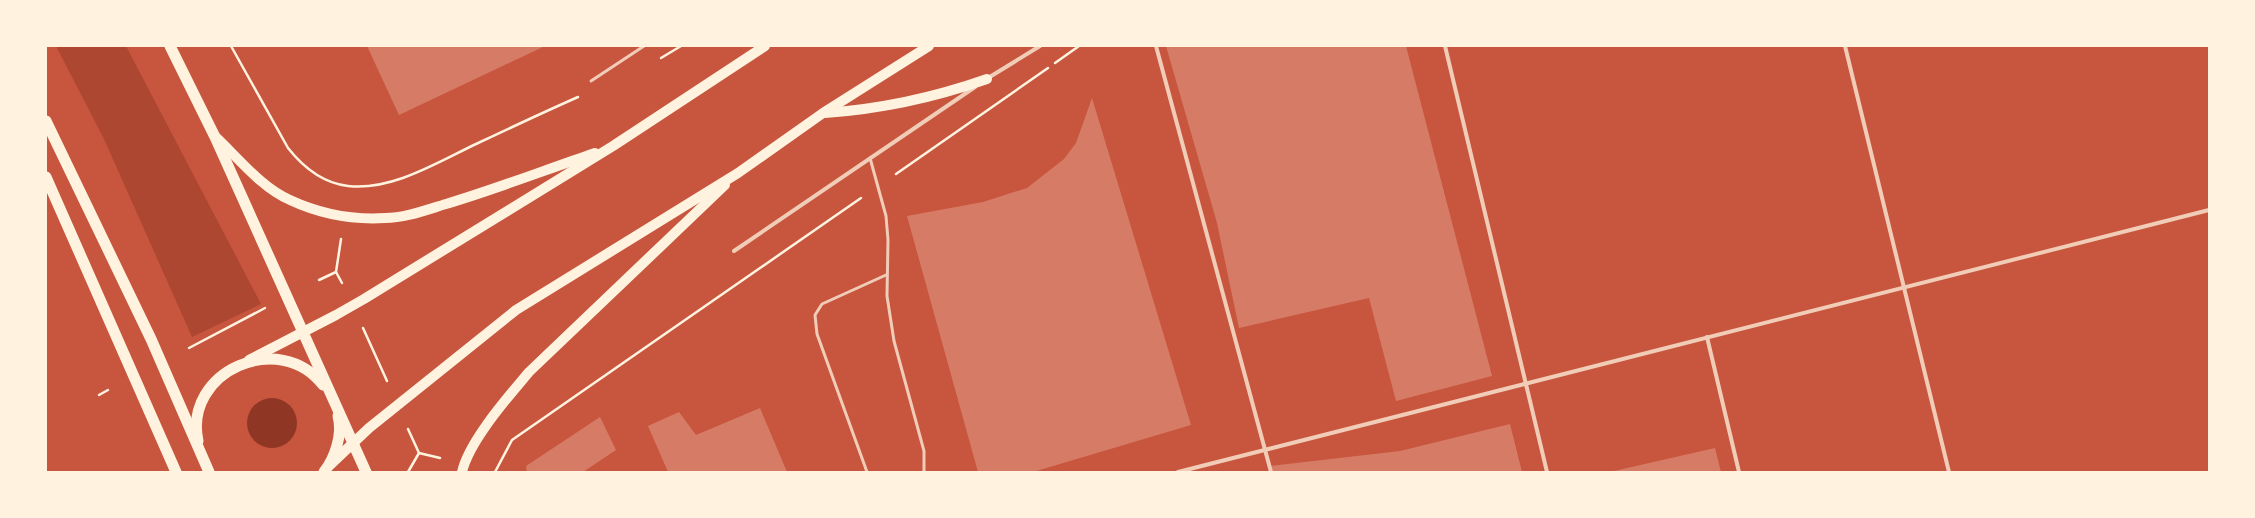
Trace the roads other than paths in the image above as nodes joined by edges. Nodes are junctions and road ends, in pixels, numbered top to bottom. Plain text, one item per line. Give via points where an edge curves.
1 (170, 46) edge
2 (644, 46) edge
3 (765, 46) edge
4 (929, 46) edge
5 (1040, 46) edge
6 (1156, 46) edge
7 (1445, 46) edge
8 (1845, 46) edge
9 (987, 79) junction
10 (591, 81) dead end
11 (823, 113) junction
12 (46, 121) edge
13 (215, 137) junction
14 (614, 146) junction
15 (870, 158) junction
16 (738, 173) junction
17 (46, 177) edge
18 (2209, 210) edge
19 (734, 251) dead end
20 (886, 275) junction
21 (1904, 288) junction
22 (303, 333) junction
23 (1707, 337) junction
24 (247, 361) junction
25 (1526, 383) junction
26 (332, 396) junction
27 (353, 443) junction
28 (1264, 448) junction
29 (201, 455) junction
30 (327, 468) edge
31 (176, 472) edge
32 (210, 472) edge
33 (366, 472) edge
34 (462, 472) edge
35 (867, 472) edge
36 (924, 472) edge
37 (1178, 472) edge
38 (1271, 472) edge
39 (1547, 472) edge
40 (1738, 472) edge
41 (1949, 472) edge

1 - 13 highway
2 - 10 lane
3 - 14 main road
4 - 11 main road
5 - 9 street
6 - 28 street
7 - 25 street
8 - 21 street
9 - 11 main road via 947,93 906,103 865,110
9 - 15 street
11 - 16 main road
12 - 29 highway via 150,339
13 - 14 main road via 264,183 290,200 335,216 359,218 414,214
13 - 22 highway
14 - 22 main road via 353,306
15 - 19 street
15 - 20 lane via 886,216
16 - 27 main road via 516,310
16 - 34 main road via 529,372 503,403 464,464
17 - 31 highway
18 - 21 street
20 - 35 lane via 822,304 815,315 816,334
20 - 36 lane via 894,341 924,451
21 - 23 street
21 - 41 street
22 - 24 main road
22 - 26 highway
23 - 25 street
23 - 40 street
24 - 26 highway via 272,358 296,363 316,376
24 - 29 highway via 225,372 208,390 199,410 196,433
25 - 28 street
25 - 39 street
26 - 27 highway
26 - 30 highway via 339,419 338,444
27 - 30 main road
27 - 33 highway
28 - 37 street
28 - 38 street
29 - 32 highway

